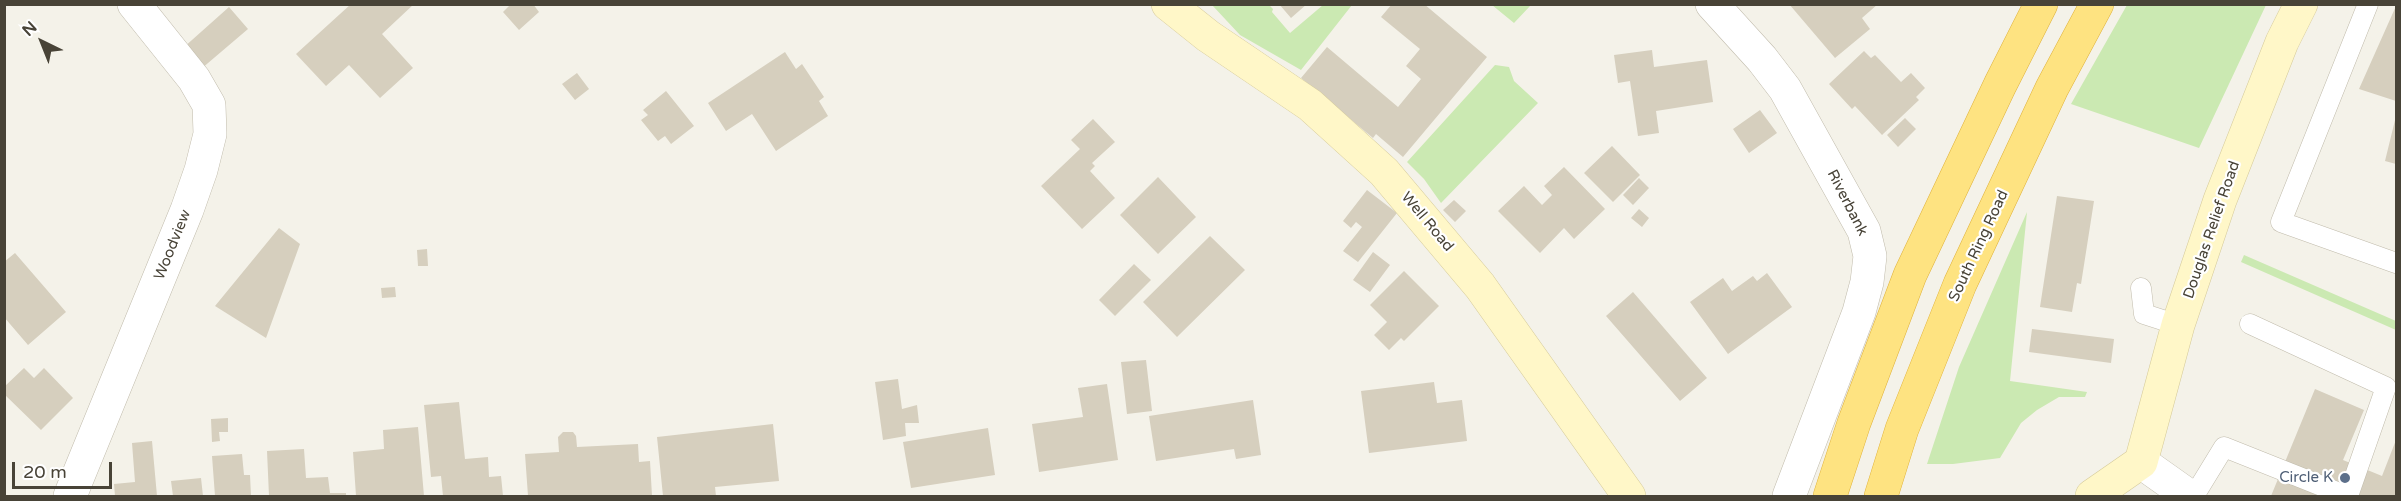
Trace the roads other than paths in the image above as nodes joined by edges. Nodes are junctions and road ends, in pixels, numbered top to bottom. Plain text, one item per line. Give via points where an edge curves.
1 (134, 4) edge
2 (1168, 4) edge
3 (1713, 4) edge
4 (2041, 4) edge
5 (2097, 4) edge
6 (2301, 4) edge
7 (2368, 4) edge
8 (2397, 263) edge
9 (2141, 288) dead end
10 (2250, 324) dead end
11 (2178, 325) junction
12 (2141, 462) junction
13 (70, 496) edge
14 (1629, 496) edge
15 (1789, 496) edge
16 (1830, 496) edge
17 (1881, 496) edge
18 (2092, 496) edge
19 (2192, 496) edge
20 (2347, 496) edge

1 - 13 street, Woodview via 194,79 209,105 210,134 187,210
2 - 14 main road, Well Road via 1310,105 1384,172 1480,286
3 - 15 street, Riverbank via 1785,89 1864,231 1870,256 1859,312
4 - 16 highway via 1910,275
5 - 17 highway, South Ring Road via 2052,88 1960,284 1902,429
6 - 11 main road, Douglas Relief Road via 2282,42 2220,200
7 - 8 lane via 2281,222
9 - 11 lane via 2144,314
10 - 20 lane via 2386,387
11 - 12 main road, Douglas Relief Road
12 - 18 main road
12 - 19 street
19 - 20 lane via 2224,447

